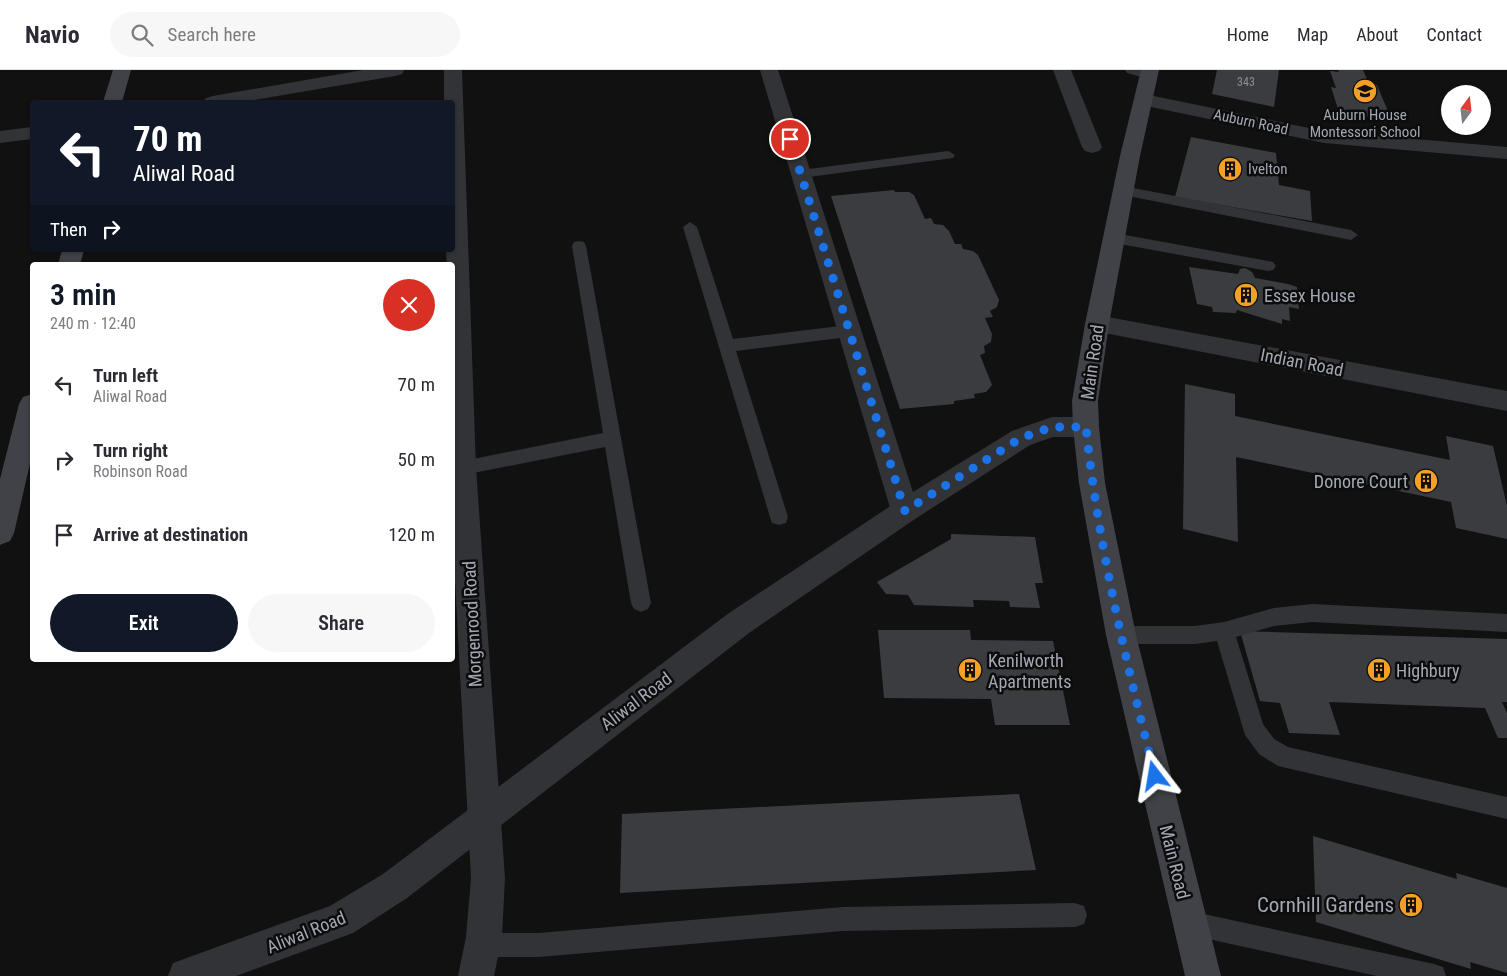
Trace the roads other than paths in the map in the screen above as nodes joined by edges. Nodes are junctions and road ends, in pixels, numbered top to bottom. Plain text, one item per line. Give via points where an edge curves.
1 (122, 70) edge
2 (395, 70) edge
3 (453, 70) edge
4 (769, 70) edge
5 (1062, 70) edge
6 (1144, 72) edge
7 (114, 100) edge
8 (224, 100) edge
9 (454, 100) edge
10 (1144, 100) junction
11 (30, 132) edge
12 (0, 137) edge
13 (1092, 147) dead end
14 (455, 150) edge
15 (1507, 154) edge
16 (948, 155) dead end
17 (801, 174) junction
18 (1123, 191) junction
19 (690, 227) dead end
20 (1351, 235) dead end
21 (1114, 238) junction
22 (579, 246) dead end
23 (1268, 266) dead end
24 (1097, 324) junction
25 (848, 332) junction
26 (727, 346) junction
27 (1507, 401) edge
28 (30, 412) edge
29 (1086, 427) junction
30 (612, 438) junction
31 (463, 468) junction
32 (905, 511) junction
33 (780, 517) dead end
34 (0, 533) edge
35 (641, 603) dead end
36 (1507, 623) edge
37 (1224, 630) junction
38 (1121, 635) junction
39 (1507, 808) edge
40 (483, 819) junction
41 (1075, 915) dead end
42 (1190, 923) junction
43 (480, 960) edge
44 (186, 976) edge
45 (1203, 976) edge
46 (1434, 976) edge

1 - 7 main road
2 - 8 street
3 - 9 street, Morgenrood Road
4 - 17 street
5 - 13 street
6 - 10 main road, Main Road
10 - 15 street, Auburn Road via 1324,137
10 - 18 main road, Main Road
11 - 12 street
14 - 31 street, Morgenrood Road
16 - 17 lane
17 - 25 street
18 - 20 lane
18 - 21 main road, Main Road
19 - 26 lane
21 - 23 lane
21 - 24 main road, Main Road
22 - 30 lane
24 - 27 street, Indian Road
24 - 29 main road, Main Road via 1085,401
25 - 26 lane
25 - 32 street
26 - 33 lane
28 - 34 main road
29 - 32 street, Aliwal Road via 1052,427 1021,438
29 - 38 main road, Main Road via 1092,483
30 - 31 lane
30 - 35 lane
31 - 40 street, Morgenrood Road
32 - 40 street, Aliwal Road via 738,623
36 - 37 lane via 1312,613 1274,617
37 - 38 lane via 1195,635
37 - 39 lane via 1253,728 1260,741 1272,752 1286,758
38 - 42 main road, Main Road
40 - 43 street, Morgenrood Road via 489,874
40 - 44 street, Aliwal Road via 395,886 340,920
41 - 43 lane via 843,919 539,945
42 - 45 main road, Main Road
42 - 46 lane

